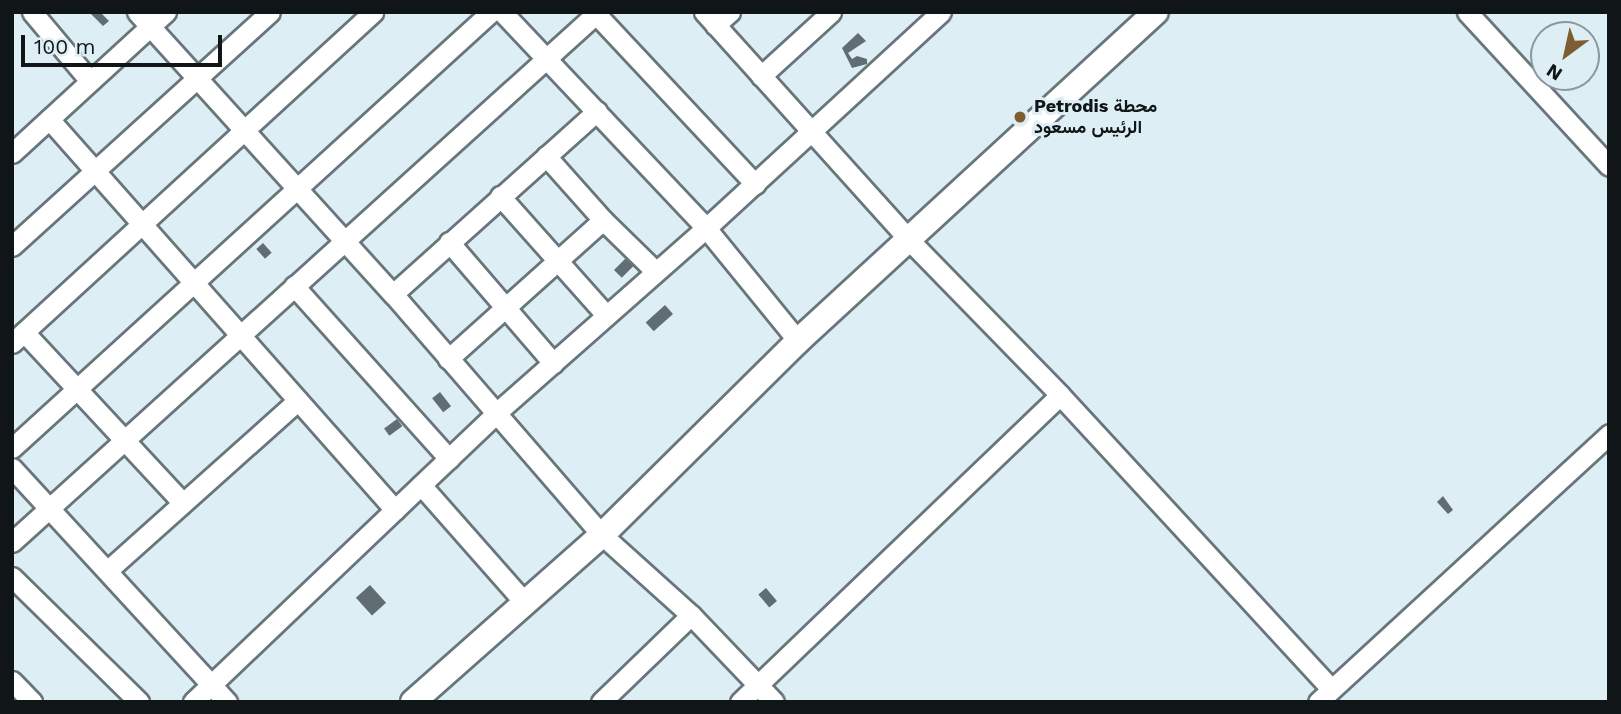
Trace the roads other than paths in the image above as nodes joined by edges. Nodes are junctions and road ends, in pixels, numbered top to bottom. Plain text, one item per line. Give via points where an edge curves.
1 (32, 12) edge
2 (166, 12) edge
3 (270, 12) edge
4 (373, 12) edge
5 (491, 12) edge
6 (502, 12) edge
7 (831, 12) edge
8 (941, 12) edge
9 (1156, 12) edge
10 (1467, 12) edge
11 (597, 13) edge
12 (716, 17) edge
13 (144, 19) edge
14 (544, 59) junction
15 (761, 76) junction
16 (197, 78) junction
17 (90, 81) junction
18 (597, 111) junction
19 (49, 119) junction
20 (245, 131) junction
21 (812, 131) junction
22 (12, 153) edge
23 (546, 156) junction
24 (1609, 166) edge
25 (96, 170) junction
26 (755, 184) junction
27 (297, 188) junction
28 (500, 196) junction
29 (603, 220) junction
30 (141, 222) junction
31 (706, 228) junction
32 (909, 240) junction
33 (343, 241) junction
34 (449, 242) junction
35 (12, 246) edge
36 (559, 260) junction
37 (655, 271) junction
38 (195, 282) junction
39 (294, 286) junction
40 (393, 295) junction
41 (505, 308) junction
42 (606, 315) junction
43 (240, 333) junction
44 (18, 337) edge
45 (798, 341) junction
46 (447, 359) junction
47 (553, 363) junction
48 (76, 388) junction
49 (1060, 395) junction
50 (298, 400) junction
51 (496, 414) junction
52 (1609, 434) edge
53 (124, 439) junction
54 (12, 447) edge
55 (449, 459) junction
56 (12, 468) edge
57 (421, 485) junction
58 (183, 503) junction
59 (49, 508) junction
60 (395, 510) junction
61 (602, 535) junction
62 (12, 542) edge
63 (107, 571) junction
64 (12, 577) edge
65 (525, 604) junction
66 (691, 615) junction
67 (12, 681) edge
68 (212, 685) junction
69 (758, 685) junction
70 (1324, 696) edge
71 (32, 702) edge
72 (139, 702) edge
73 (193, 702) edge
74 (227, 702) edge
75 (413, 702) edge
76 (601, 702) edge
77 (740, 702) edge
78 (774, 702) edge

1 - 17 street
2 - 13 street
3 - 16 street
4 - 20 street
5 - 27 street
6 - 14 street
7 - 15 street
8 - 21 street
9 - 32 main road
10 - 24 street
11 - 14 street
11 - 26 street
12 - 15 street
13 - 16 street
13 - 17 street
14 - 18 street
14 - 33 street
15 - 21 street
16 - 20 street
16 - 25 street
17 - 19 street
18 - 23 street
18 - 31 street
19 - 22 street
19 - 25 street
20 - 27 street
20 - 30 street
21 - 26 street
21 - 32 street
23 - 28 street
23 - 29 street
25 - 30 street
25 - 35 street
26 - 31 street
27 - 33 street
27 - 38 street
28 - 34 street
28 - 36 street
29 - 36 street
29 - 37 street
30 - 38 street
30 - 44 street
31 - 37 street
31 - 45 street
32 - 45 main road
32 - 49 street
33 - 39 street
33 - 40 street
34 - 40 street
34 - 41 street
36 - 41 street
36 - 42 street
37 - 42 street
38 - 43 street
38 - 48 street
39 - 43 street
39 - 55 street
40 - 46 street
41 - 46 street
41 - 47 street
42 - 47 street
43 - 50 street
43 - 53 street
44 - 48 street
45 - 61 main road
46 - 51 street
47 - 51 street
48 - 53 street
48 - 54 street
49 - 69 street
49 - 70 street
50 - 58 street
50 - 60 street
51 - 55 street
51 - 61 street
52 - 70 street
53 - 58 street
53 - 59 street
55 - 57 street
56 - 59 street
57 - 60 street
57 - 65 street
58 - 63 street
59 - 62 street
59 - 63 street
60 - 68 street
61 - 65 main road
61 - 66 street
63 - 68 street
64 - 72 street
65 - 75 main road
66 - 69 street
66 - 76 street
67 - 71 street
68 - 73 street
68 - 74 street
69 - 77 street
69 - 78 street

